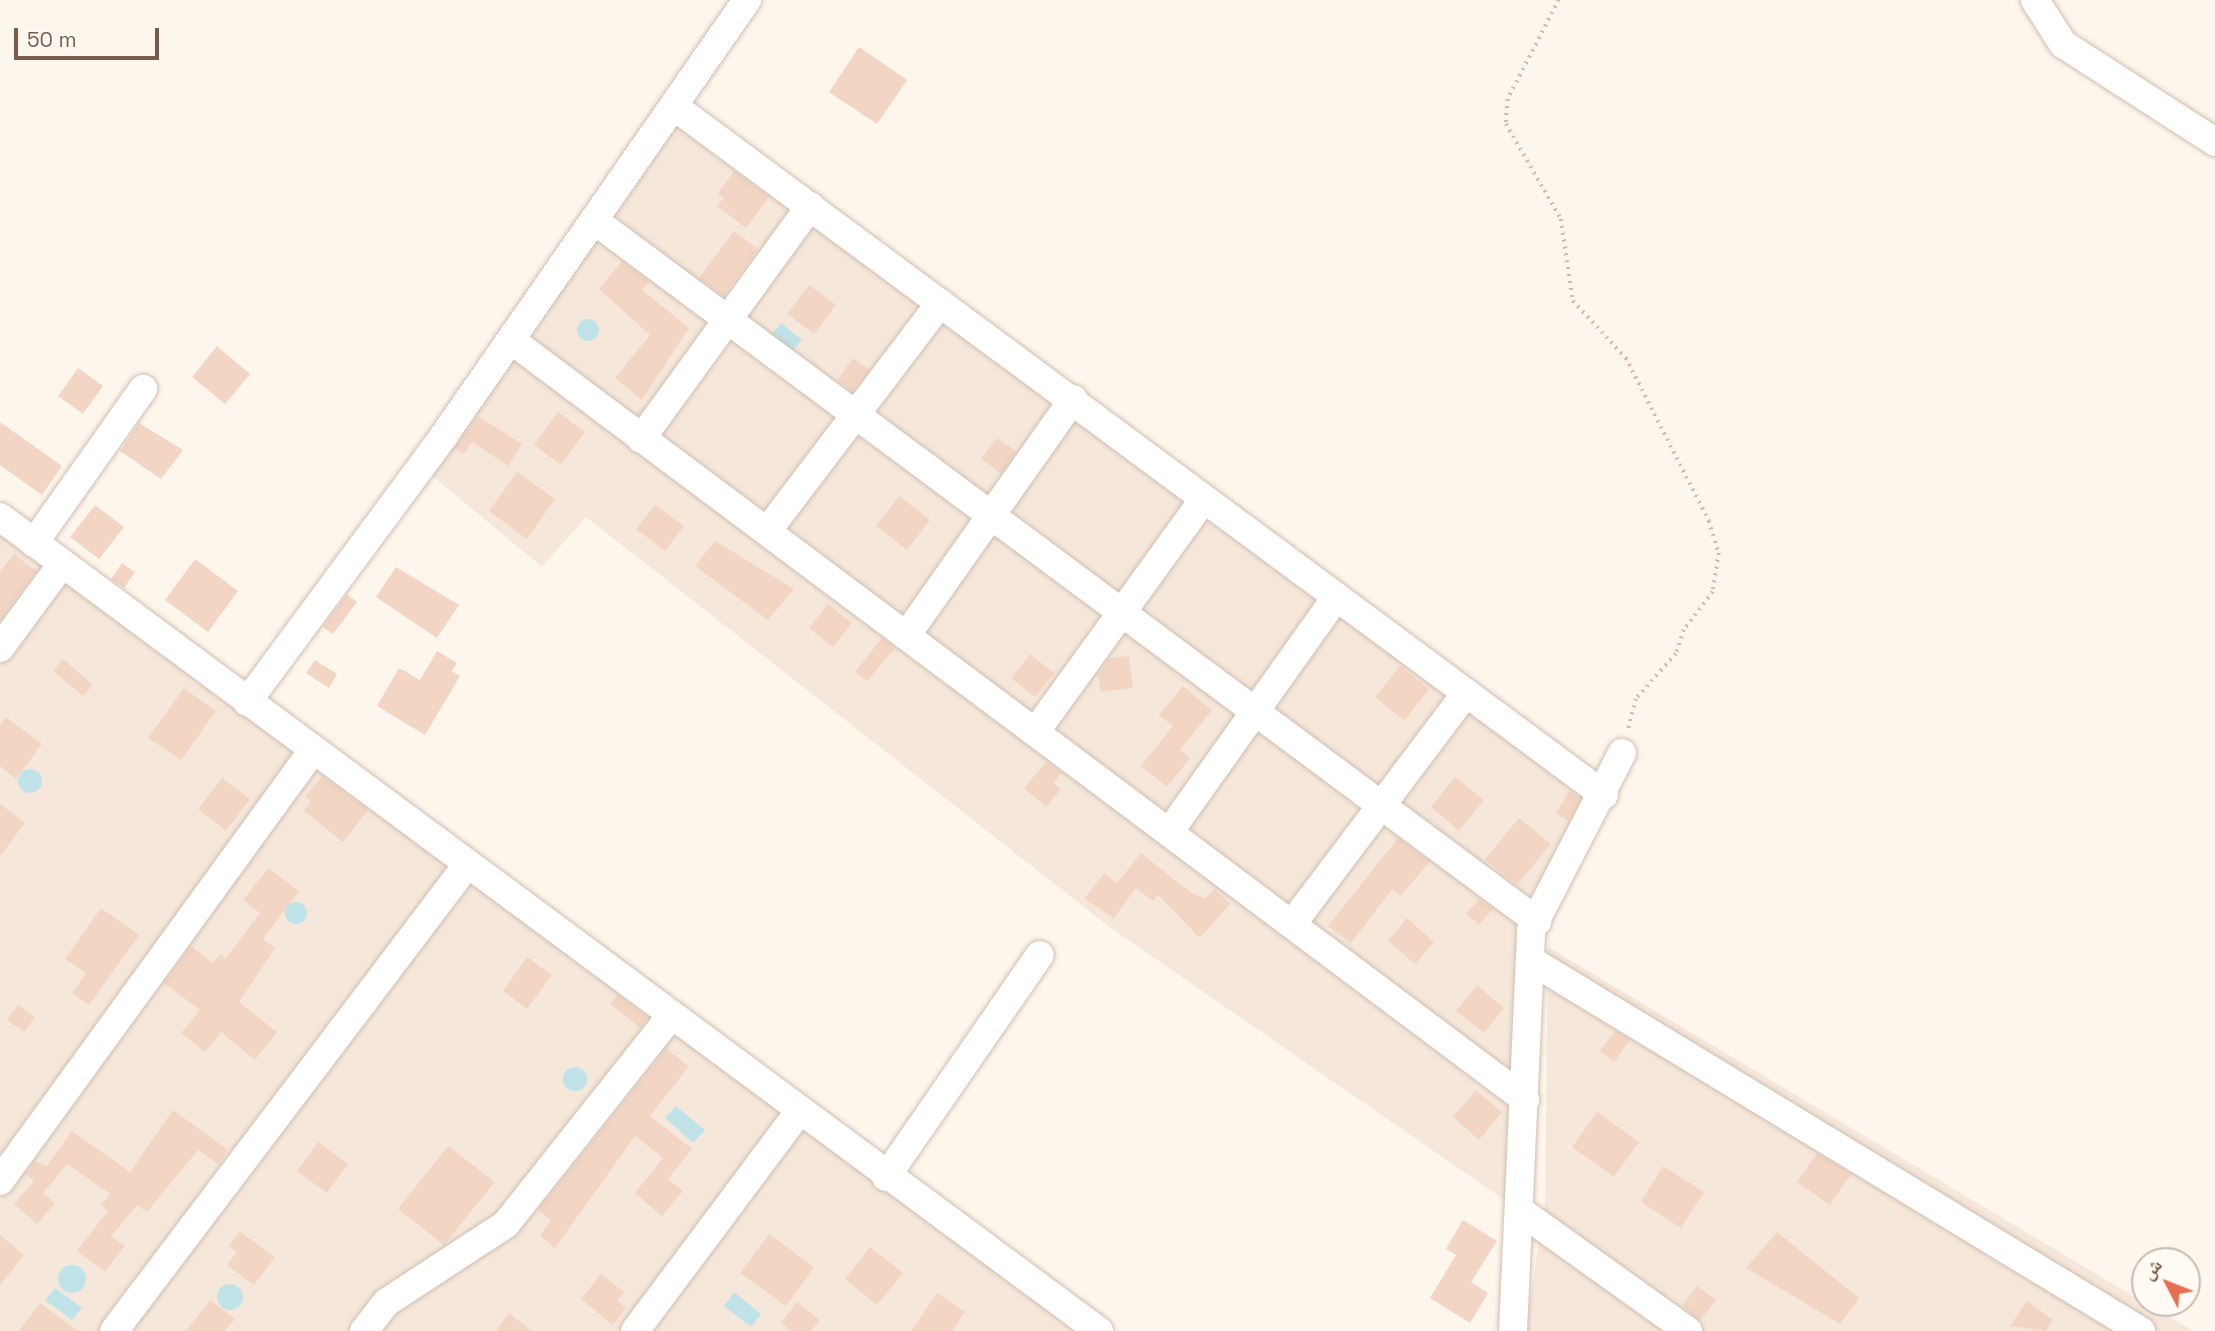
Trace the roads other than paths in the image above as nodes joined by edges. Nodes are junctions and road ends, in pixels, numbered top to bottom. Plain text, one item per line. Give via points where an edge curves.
1 (747, 0) edge
2 (2035, 0) edge
3 (675, 107) junction
4 (2215, 142) edge
5 (810, 206) junction
6 (595, 222) junction
7 (940, 303) junction
8 (727, 320) junction
9 (511, 340) junction
10 (143, 389) dead end
11 (1073, 399) junction
12 (858, 415) junction
13 (640, 439) junction
14 (1204, 499) junction
15 (994, 516) junction
16 (0, 517) edge
17 (768, 530) junction
18 (34, 543) junction
19 (62, 564) junction
20 (1336, 597) junction
21 (1124, 612) junction
22 (906, 636) junction
23 (0, 648) edge
24 (1465, 692) junction
25 (247, 702) junction
26 (1253, 711) junction
27 (1036, 731) junction
28 (313, 750) junction
29 (1622, 753) road end
30 (1604, 795) junction
31 (1381, 807) junction
32 (1170, 831) junction
33 (467, 865) junction
34 (1537, 921) junction
35 (1292, 924) junction
36 (1040, 955) dead end
37 (1530, 960) junction
38 (670, 1017) junction
39 (1525, 1099) junction
40 (798, 1112) junction
41 (886, 1177) junction
42 (0, 1181) edge
43 (1519, 1210) junction
44 (1065, 1322) edge
45 (114, 1331) edge
46 (364, 1331) edge
47 (635, 1331) edge
48 (1099, 1331) edge
49 (1513, 1331) edge
50 (1688, 1331) edge
51 (2141, 1331) edge

1 - 3 street
2 - 4 street via 2063,44
3 - 5 street
3 - 6 street
5 - 7 street
5 - 8 street
6 - 8 street
6 - 9 street
7 - 11 street
7 - 12 street
8 - 12 street
8 - 13 street
9 - 13 street
9 - 25 street
10 - 18 street
11 - 14 street
11 - 15 street
12 - 15 street
12 - 17 street
13 - 17 street
14 - 20 street
14 - 21 street
15 - 21 street
15 - 22 street
16 - 18 street
17 - 22 street
18 - 19 street
19 - 23 street
19 - 25 street
20 - 24 street
20 - 26 street
21 - 26 street
21 - 27 street
22 - 27 street
24 - 30 street
24 - 31 street
25 - 28 street
26 - 31 street
26 - 32 street
27 - 32 street
28 - 33 street
28 - 42 street
29 - 30 street
30 - 34 street
31 - 34 street
31 - 35 street
32 - 35 street
33 - 38 street
33 - 45 street
34 - 37 street
35 - 39 street
36 - 41 street
37 - 39 street
37 - 51 street
38 - 40 street
38 - 46 street via 506,1224 387,1303
39 - 43 street
40 - 41 street
40 - 47 street
41 - 44 street
43 - 49 street
43 - 50 street
44 - 48 street

